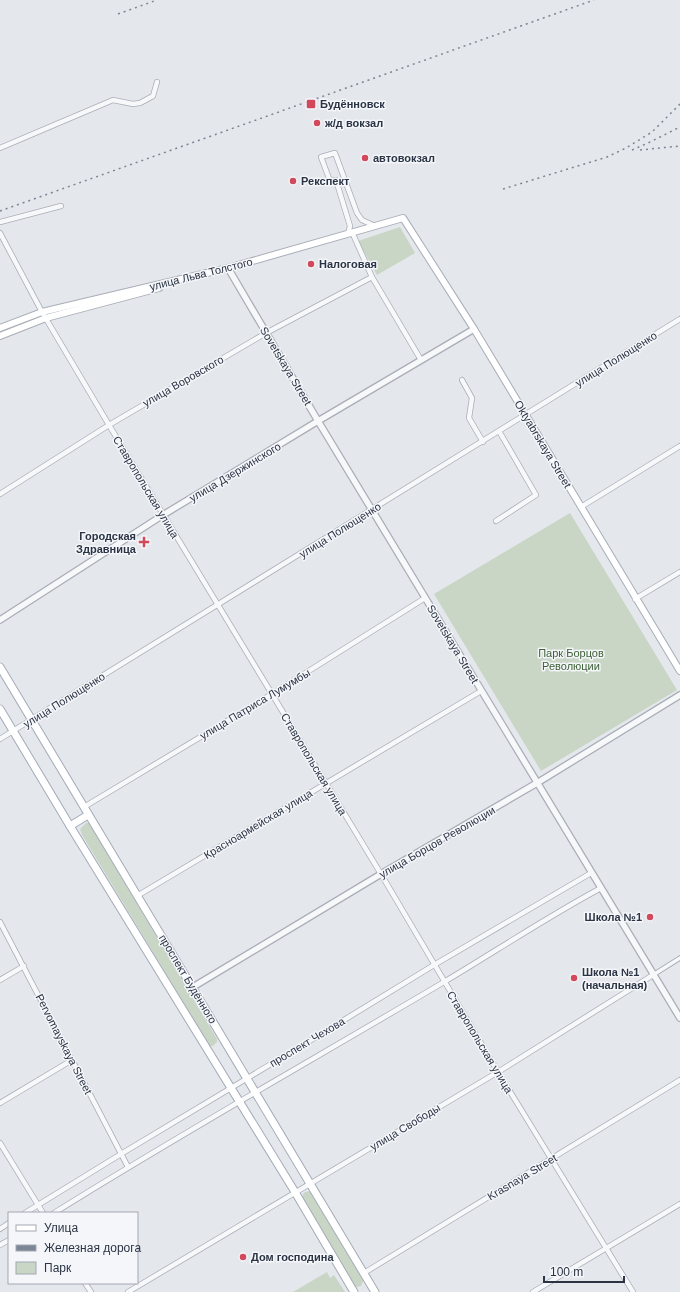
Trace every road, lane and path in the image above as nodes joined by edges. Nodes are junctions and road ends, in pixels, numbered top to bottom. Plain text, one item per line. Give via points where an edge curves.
1 (157, 82) dead end
2 (0, 148) edge
3 (61, 206) dead end
4 (403, 218) joint
5 (0, 222) edge
6 (375, 226) junction
7 (0, 233) edge
8 (350, 233) junction
9 (228, 269) junction
10 (372, 277) junction
11 (42, 312) junction
12 (46, 318) junction
13 (679, 322) edge
14 (0, 328) edge
15 (474, 329) junction
16 (266, 333) junction
17 (0, 336) edge
18 (421, 360) junction
19 (462, 380) dead end
20 (525, 415) junction
21 (318, 421) junction
22 (109, 425) junction
23 (499, 431) junction
24 (482, 442) junction
25 (680, 446) edge
26 (0, 494) edge
27 (580, 507) junction
28 (372, 510) junction
29 (163, 515) junction
30 (496, 521) dead end
31 (680, 572) edge
32 (425, 598) junction
33 (636, 599) junction
34 (218, 606) junction
35 (0, 620) edge
36 (0, 667) edge
37 (680, 671) edge
38 (481, 691) junction
39 (272, 694) junction
40 (680, 695) edge
41 (0, 709) edge
42 (31, 720) junction
43 (13, 731) junction
44 (0, 739) edge
45 (325, 783) junction
46 (537, 784) junction
47 (84, 807) junction
48 (88, 815) junction
49 (70, 826) junction
50 (591, 873) junction
51 (381, 874) junction
52 (601, 888) junction
53 (137, 896) junction
54 (0, 922) edge
55 (680, 958) edge
56 (434, 965) junction
57 (24, 966) junction
58 (653, 975) junction
59 (0, 980) edge
60 (444, 982) junction
61 (193, 987) junction
62 (680, 1018) edge
63 (72, 1060) junction
64 (498, 1072) junction
65 (247, 1078) junction
66 (680, 1080) edge
67 (231, 1088) junction
68 (255, 1091) junction
69 (239, 1102) junction
70 (0, 1103) edge
71 (0, 1143) edge
72 (121, 1154) junction
73 (552, 1160) junction
74 (128, 1167) junction
75 (310, 1183) junction
76 (295, 1192) junction
77 (680, 1204) edge
78 (38, 1205) junction
79 (27, 1212) edge
80 (42, 1212) edge
81 (56, 1212) edge
82 (607, 1248) junction
83 (364, 1273) junction
84 (128, 1292) edge
85 (354, 1292) edge
86 (375, 1292) edge
87 (533, 1292) edge
88 (633, 1292) edge

1 - 2 street via 153,96 140,102 133,104 113,100
3 - 5 street
4 - 6 main road, улица Льва Толстого
4 - 15 main road, Oktyabrskaya Street
6 - 8 main road, улица Льва Толстого
6 - 8 street via 362,220 357,213 335,153 322,157 330,181 336,180
7 - 11 street, Ставропольская улица
8 - 9 main road, улица Льва Толстого
8 - 10 street
9 - 11 main road, улица Льва Толстого
9 - 12 main road, улица Льва Толстого
9 - 16 street, Sovetskaya Street
10 - 16 street, улица Воровского
10 - 18 street
11 - 12 street, Ставропольская улица
11 - 14 main road, улица Льва Толстого
12 - 17 main road, улица Льва Толстого
12 - 22 street, Ставропольская улица
13 - 20 street, улица Полющенко
15 - 18 street, улица Дзержинского
15 - 20 main road, Oktyabrskaya Street
16 - 21 street, Sovetskaya Street
16 - 22 street, улица Воровского
18 - 21 street, улица Дзержинского
19 - 24 street via 472,398 469,418
20 - 23 street, улица Полющенко
20 - 27 main road, Oktyabrskaya Street
21 - 28 street, Sovetskaya Street
21 - 29 street, улица Дзержинского
22 - 26 street, улица Воровского
22 - 29 street, Ставропольская улица
23 - 24 street, улица Полющенко
23 - 30 street via 536,495
24 - 28 street, улица Полющенко
25 - 27 street
27 - 33 main road, Oktyabrskaya Street
28 - 32 street, Sovetskaya Street
28 - 34 street, улица Полющенко
29 - 34 street, Ставропольская улица
29 - 35 street, улица Дзержинского
31 - 33 street
32 - 38 street, Sovetskaya Street
32 - 39 street, улица Патриса Лумумбы
33 - 37 main road, Oktyabrskaya Street
34 - 39 street, Ставропольская улица
34 - 42 street, улица Полющенко
36 - 42 main road, проспект Будённого
38 - 45 street, Красноармейская улица
38 - 46 street, Sovetskaya Street
39 - 45 street, Ставропольская улица
39 - 47 street, улица Патриса Лумумбы
40 - 46 street, улица Борцов Революции
41 - 43 main road, проспект Будённого
42 - 43 street, улица Полющенко
42 - 47 main road, проспект Будённого
43 - 44 street, улица Полющенко
43 - 49 main road, проспект Будённого
45 - 51 street, Ставропольская улица
45 - 53 street, Красноармейская улица
46 - 50 street, Sovetskaya Street
46 - 51 street, улица Борцов Революции
47 - 48 main road, проспект Будённого
48 - 49 main road
48 - 53 main road, проспект Будённого
49 - 67 main road, проспект Будённого
50 - 52 street, Sovetskaya Street
50 - 56 street, проспект Чехова
51 - 56 street, Ставропольская улица
51 - 61 street, улица Борцов Революции
52 - 58 street, Sovetskaya Street
52 - 60 street, проспект Чехова
53 - 61 main road, проспект Будённого
54 - 57 street, Pervomayskaya Street
55 - 58 street, улица Свободы
56 - 60 street, Ставропольская улица
56 - 65 street, проспект Чехова
57 - 59 street
57 - 63 street, Pervomayskaya Street
58 - 62 street, Sovetskaya Street
58 - 64 street, улица Свободы
60 - 64 street, Ставропольская улица
60 - 68 street, проспект Чехова
61 - 65 main road, проспект Будённого
63 - 70 street
63 - 72 street, Pervomayskaya Street
64 - 73 street, Ставропольская улица
64 - 75 street, улица Свободы
65 - 67 street, проспект Чехова
65 - 68 main road, проспект Будённого
66 - 73 street, Krasnaya Street
67 - 69 main road, проспект Будённого
67 - 72 street, проспект Чехова
68 - 69 street, проспект Чехова
68 - 75 main road, проспект Будённого
69 - 74 street, проспект Чехова
69 - 76 main road, проспект Будённого
71 - 78 street
72 - 74 street, Pervomayskaya Street
72 - 78 street, проспект Чехова
73 - 82 street, Ставропольская улица
73 - 83 street, Krasnaya Street
74 - 81 street, проспект Чехова
75 - 76 street, улица Свободы
75 - 83 main road, проспект Будённого
76 - 84 street, улица Свободы
76 - 85 main road, проспект Будённого
77 - 82 street
78 - 79 street, проспект Чехова
78 - 80 street
82 - 87 street
82 - 88 street, Ставропольская улица
83 - 86 main road, проспект Будённого

